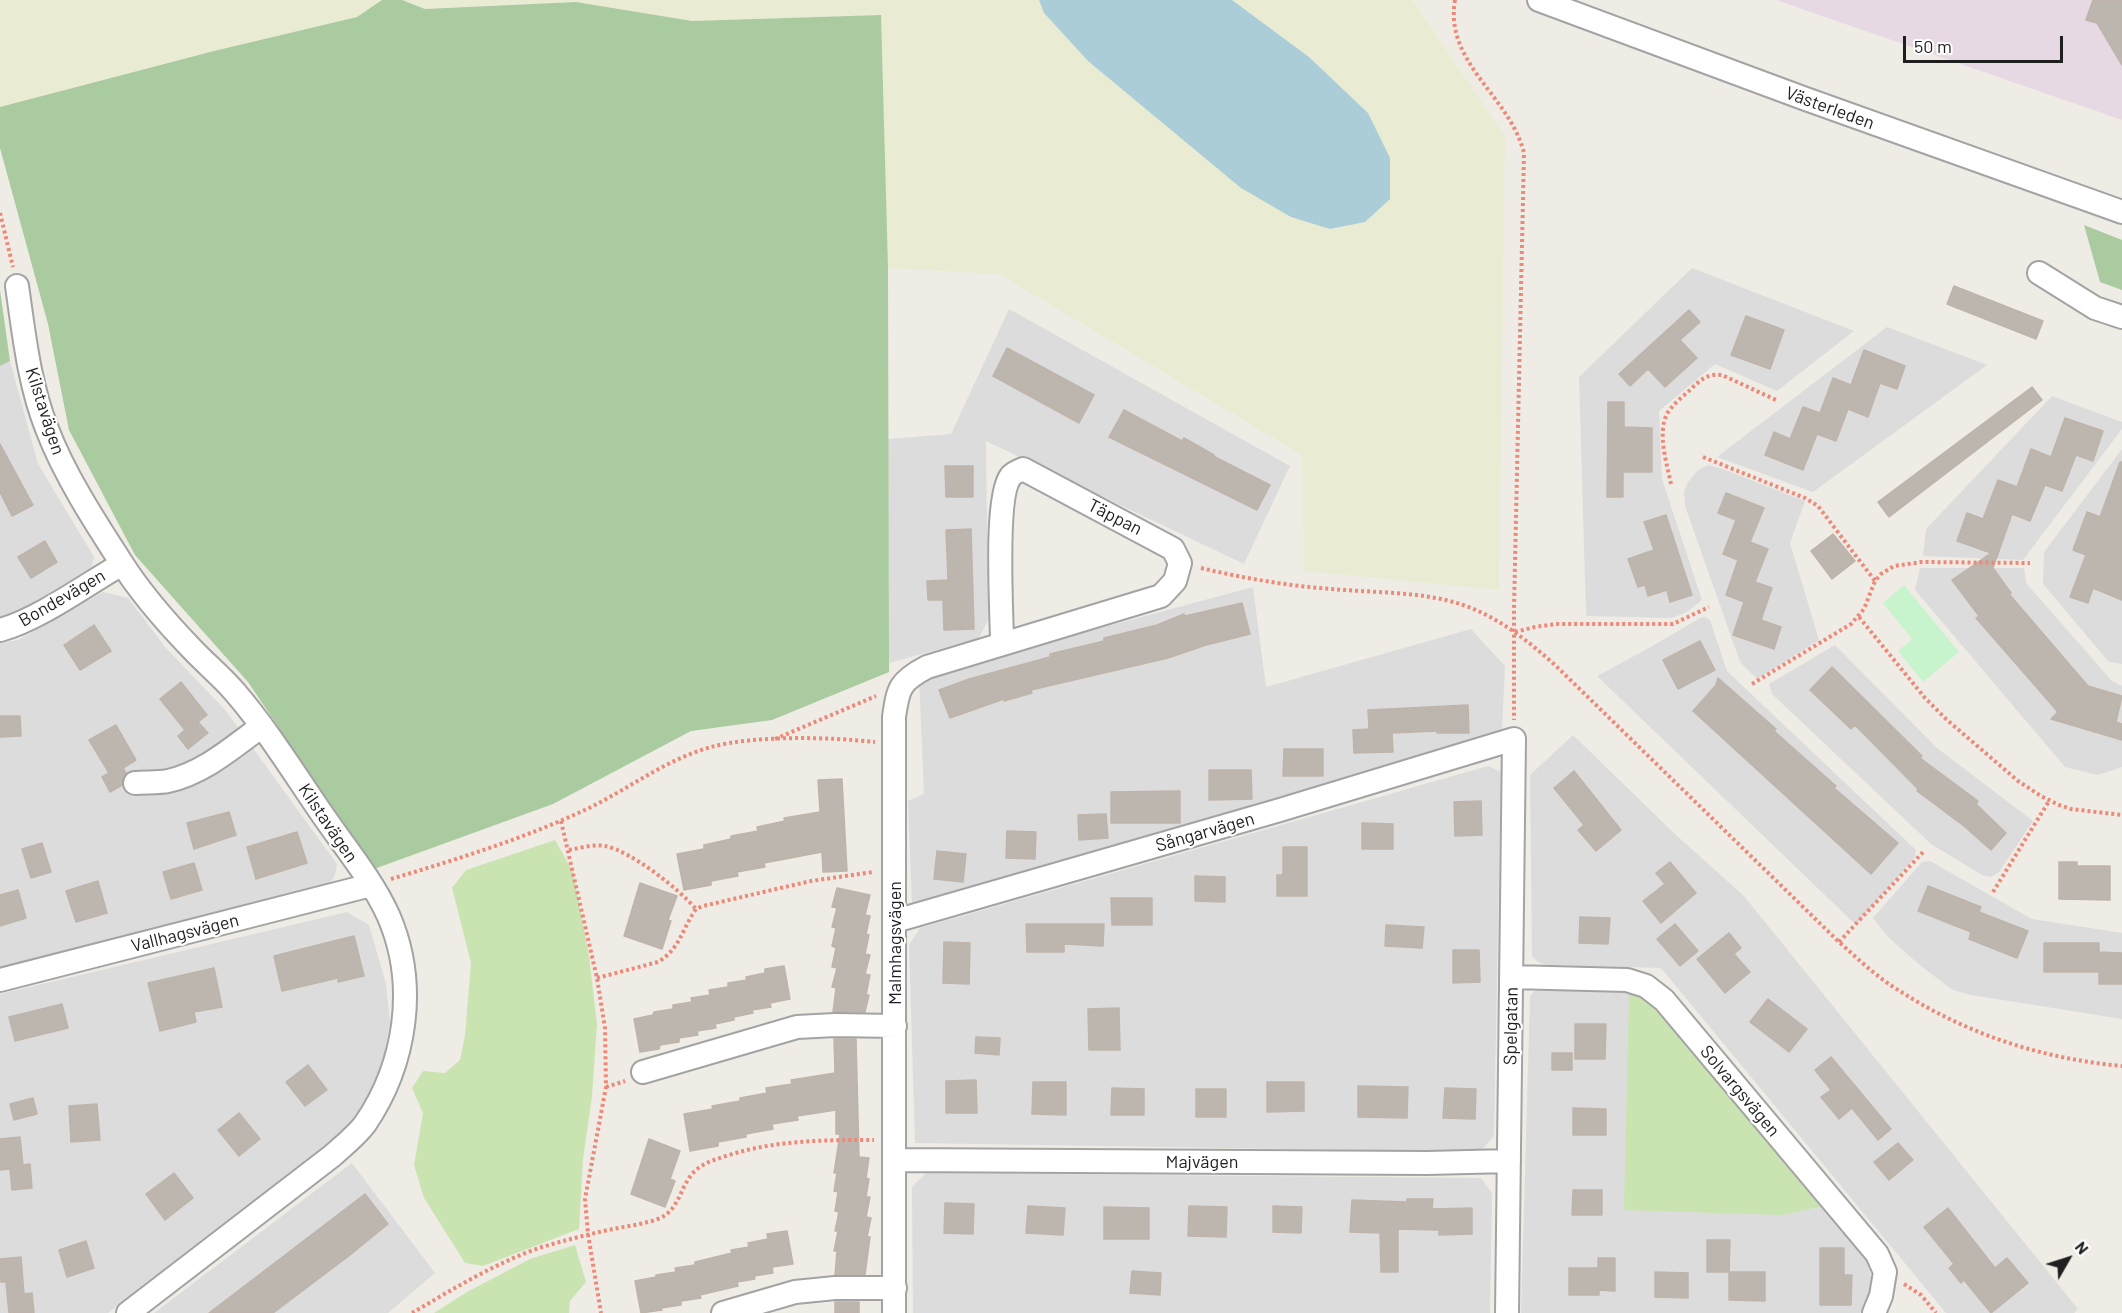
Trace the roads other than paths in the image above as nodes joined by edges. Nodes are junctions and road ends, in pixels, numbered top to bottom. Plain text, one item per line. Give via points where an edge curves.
1 (1539, 0) edge
2 (2122, 212) edge
3 (2039, 273) dead end
4 (17, 286) road end
5 (2122, 317) edge
6 (122, 564) junction
7 (0, 630) edge
8 (1002, 644) junction
9 (262, 726) junction
10 (1514, 739) joint
11 (135, 783) dead end
12 (370, 885) junction
13 (895, 921) junction
14 (1512, 977) junction
15 (0, 980) edge
16 (895, 1026) junction
17 (643, 1072) dead end
18 (895, 1150) junction
19 (1509, 1161) junction
20 (895, 1288) junction
21 (128, 1313) edge
22 (723, 1313) edge
23 (894, 1313) edge
24 (1507, 1313) edge
25 (1874, 1313) edge

1 - 2 street, Västerleden
3 - 5 street via 2096,308
4 - 6 street, Kilstavägen via 29,364 46,428 60,461
6 - 7 street, Bondevägen via 38,614
6 - 9 street, Kilstavägen via 157,610
8 - 8 street, Täppan via 1161,596 1175,581 1180,563 1173,549 1023,469 1011,475 1002,509
8 - 13 street, Malmhagsvägen via 927,667 909,677 898,694 894,717
9 - 11 street via 185,776 166,782
9 - 12 street, Kilstavägen
10 - 13 street, Sångarvägen
10 - 14 street, Spelgatan
12 - 15 street, Vallhagsvägen
12 - 21 street, Kilstavägen via 388,916 404,977 405,1022 381,1097 363,1126 332,1156
13 - 16 street, Malmhagsvägen
14 - 19 street, Spelgatan
14 - 25 street, Solvargsvägen via 1627,980 1646,986 1664,1000 1877,1254 1885,1272
16 - 17 street via 797,1027
16 - 18 street, Malmhagsvägen
18 - 19 street, Majvägen via 1415,1163
18 - 20 street, Malmhagsvägen
19 - 24 street, Spelgatan
20 - 22 street via 795,1292
20 - 23 street, Malmhagsvägen

